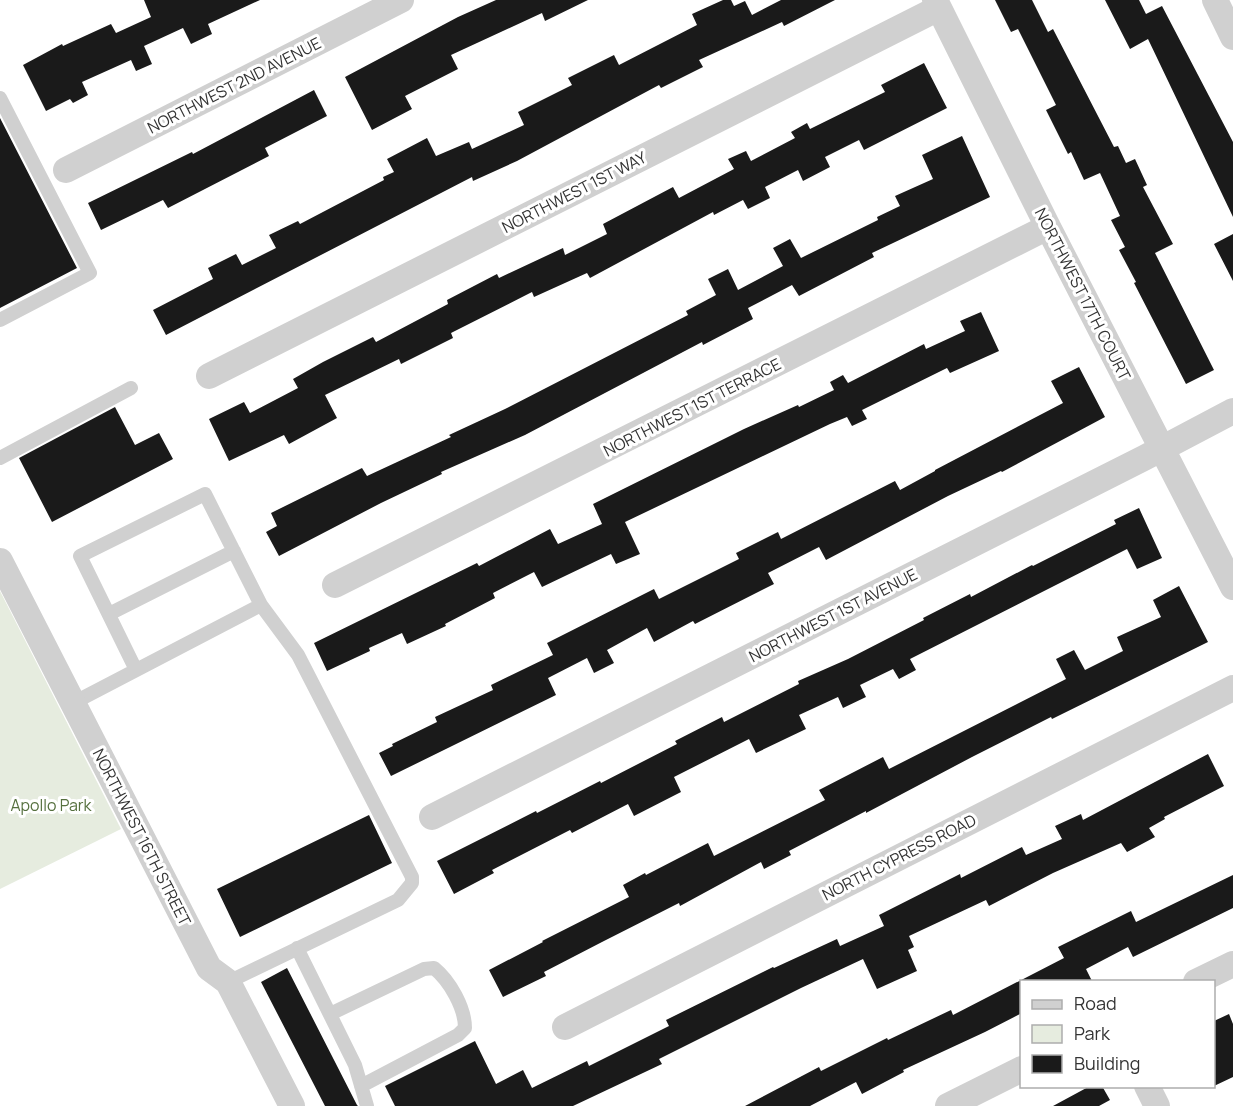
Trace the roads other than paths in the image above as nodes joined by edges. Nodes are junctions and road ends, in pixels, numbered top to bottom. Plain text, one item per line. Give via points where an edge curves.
1 (401, 0) edge
2 (1215, 0) edge
3 (937, 4) edge
4 (1233, 37) edge
5 (0, 98) edge
6 (66, 170) dead end
7 (1048, 227) junction
8 (0, 320) edge
9 (209, 376) dead end
10 (131, 388) dead end
11 (1233, 411) edge
12 (1162, 449) junction
13 (0, 458) edge
14 (234, 550) junction
15 (0, 561) edge
16 (335, 585) dead end
17 (1233, 587) edge
18 (261, 605) junction
19 (108, 614) junction
20 (136, 670) junction
21 (1233, 688) edge
22 (73, 704) junction
23 (432, 817) dead end
24 (297, 948) junction
25 (1233, 964) edge
26 (1198, 980) edge
27 (228, 982) junction
28 (330, 1014) junction
29 (565, 1027) dead end
30 (1020, 1070) edge
31 (361, 1086) junction
32 (1148, 1088) edge
33 (292, 1106) edge
34 (367, 1106) edge
35 (948, 1106) edge
36 (1157, 1106) edge

1 - 6 street, NORTHWEST 2ND AVENUE
2 - 4 street
3 - 7 street, NORTHWEST 17TH COURT
3 - 9 street, NORTHWEST 1ST WAY
5 - 8 lane via 90,273
7 - 12 street, NORTHWEST 17TH COURT
7 - 16 street, NORTHWEST 1ST TERRACE
10 - 13 lane
11 - 12 street, NORTHWEST 1ST AVENUE
12 - 17 street, NORTHWEST 17TH COURT
12 - 23 street, NORTHWEST 1ST AVENUE
14 - 18 lane
14 - 19 lane
14 - 19 lane via 205,494 80,556
15 - 22 street, NORTHWEST 16TH STREET
18 - 20 lane
18 - 24 lane via 298,655 412,877 412,883 398,900
19 - 20 lane
20 - 22 lane
21 - 29 street, NORTH CYPRESS ROAD
22 - 27 street, NORTHWEST 16TH STREET via 209,968
24 - 27 lane
24 - 28 lane
25 - 26 street
27 - 33 street, NORTHWEST 16TH STREET
28 - 31 lane via 356,1065
28 - 31 lane via 423,969 434,968 445,977 465,1018 465,1029 458,1035
30 - 35 street
31 - 34 lane
32 - 36 street

